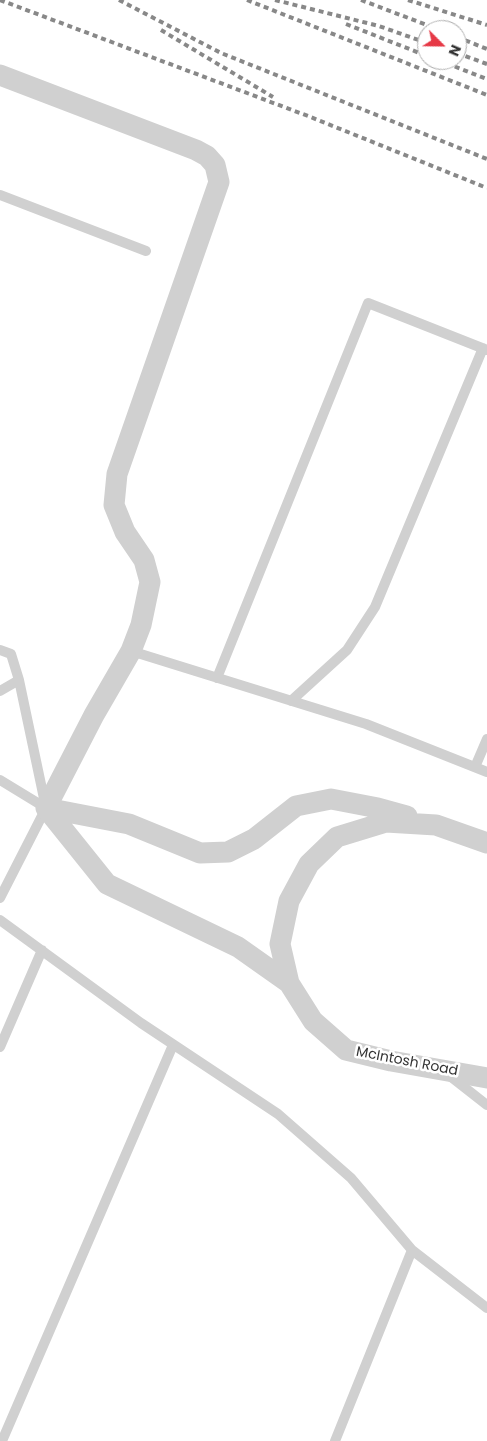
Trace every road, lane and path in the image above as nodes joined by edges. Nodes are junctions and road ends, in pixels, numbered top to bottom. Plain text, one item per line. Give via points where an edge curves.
1 (0, 75) edge
2 (0, 195) edge
3 (146, 251) dead end
4 (485, 349) edge
5 (0, 650) edge
6 (131, 651) junction
7 (217, 678) junction
8 (19, 680) junction
9 (0, 691) edge
10 (291, 700) junction
11 (487, 739) edge
12 (475, 767) junction
13 (487, 772) edge
14 (0, 780) edge
15 (46, 808) junction
16 (436, 825) junction
17 (487, 843) edge
18 (0, 898) edge
19 (0, 920) edge
20 (42, 950) junction
21 (289, 983) junction
22 (173, 1045) junction
23 (0, 1047) edge
24 (443, 1070) junction
25 (487, 1078) edge
26 (487, 1105) edge
27 (412, 1250) junction
28 (487, 1308) edge
29 (2, 1441) edge
30 (335, 1441) edge

1 - 6 street via 196,150 215,165 219,182 117,474 114,505 124,532 144,560 150,582 141,625
2 - 3 lane
4 - 7 lane via 368,303
4 - 10 lane via 375,607 347,650
5 - 8 lane via 11,654
6 - 7 lane
6 - 15 street
7 - 10 lane
8 - 9 lane
8 - 15 lane
10 - 12 lane via 366,724
11 - 12 lane
12 - 13 lane
14 - 15 lane
15 - 16 street via 129,824 200,853 228,852 254,840 296,806 332,799
15 - 18 lane
15 - 21 street via 107,884 238,947
16 - 17 street, McIntosh Road
16 - 21 street, McIntosh Road via 386,822 337,837 309,864 289,901 280,944
19 - 20 lane
20 - 22 lane
20 - 23 lane
21 - 24 street, McIntosh Road via 313,1021 346,1050
22 - 27 lane via 278,1114 351,1178
22 - 29 lane
24 - 25 street, McIntosh Road
24 - 26 lane
27 - 28 lane
27 - 30 lane

